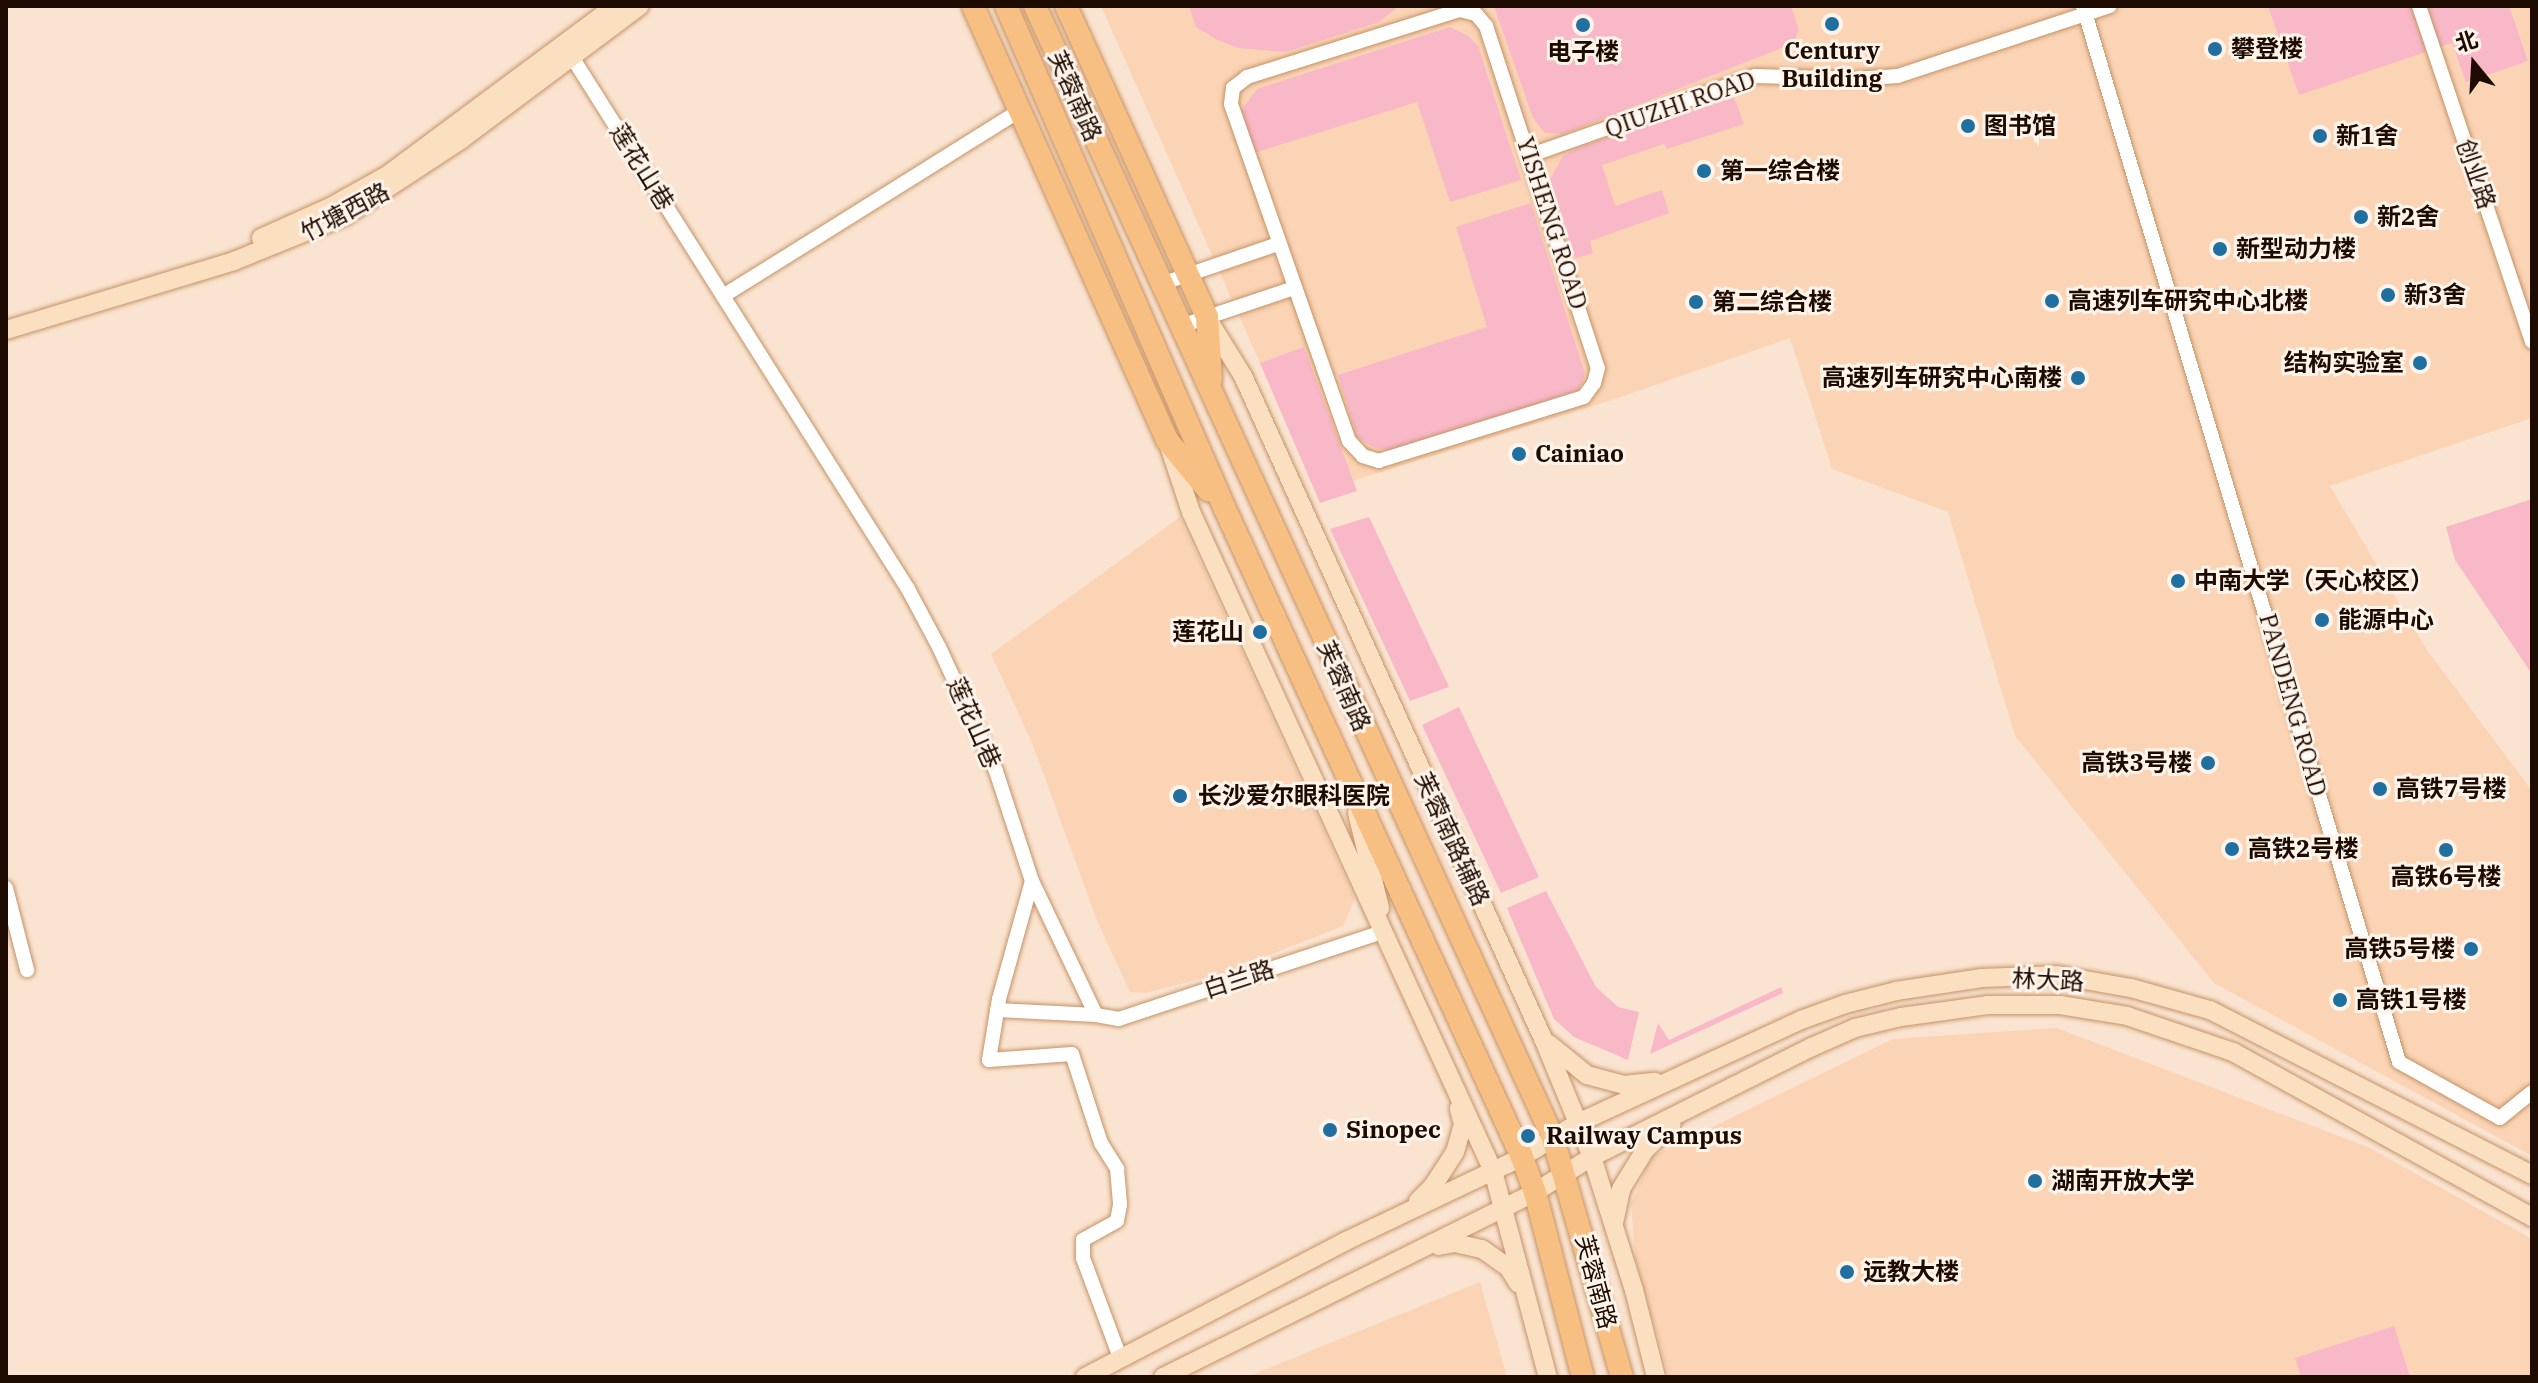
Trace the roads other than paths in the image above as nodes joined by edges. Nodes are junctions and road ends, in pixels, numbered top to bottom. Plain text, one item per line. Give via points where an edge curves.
1 (615, 6) edge
2 (640, 6) edge
3 (973, 6) edge
4 (1006, 6) edge
5 (1035, 6) edge
6 (1066, 6) edge
7 (2110, 6) edge
8 (2419, 6) edge
9 (2084, 10) edge
10 (572, 57) junction
11 (1021, 110) junction
12 (1531, 155) junction
13 (1278, 244) junction
14 (1187, 275) junction
15 (1161, 284) junction
16 (1294, 288) junction
17 (723, 296) junction
18 (6, 317) edge
19 (1207, 317) junction
20 (1181, 326) junction
21 (6, 330) edge
22 (2532, 342) edge
23 (1211, 392) junction
24 (1167, 440) junction
25 (1225, 509) junction
26 (1350, 783) junction
27 (1032, 881) junction
28 (6, 888) edge
29 (1386, 940) junction
30 (27, 970) dead end
31 (997, 1010) junction
32 (1096, 1015) junction
33 (1542, 1037) junction
34 (1670, 1081) junction
35 (1455, 1091) junction
36 (2532, 1092) edge
37 (1685, 1111) junction
38 (1578, 1123) junction
39 (1553, 1138) junction
40 (1522, 1157) junction
41 (1592, 1157) junction
42 (1493, 1171) junction
43 (1566, 1173) junction
44 (2532, 1175) edge
45 (1535, 1192) junction
46 (1504, 1209) junction
47 (1407, 1212) junction
48 (2532, 1217) edge
49 (1613, 1226) junction
50 (1417, 1252) junction
51 (1527, 1298) junction
52 (1121, 1360) junction
53 (1085, 1377) edge
54 (1163, 1377) edge
55 (1548, 1377) edge
56 (1583, 1377) edge
57 (1622, 1377) edge
58 (1656, 1377) edge

1 - 18 main road, 竹塘西路 via 439,140 330,207 192,263
2 - 10 main road, 竹塘西路
3 - 11 main road
4 - 25 main road, 芙蓉南路
5 - 15 main road, 芙蓉南路
6 - 14 main road
7 - 9 street, QIUZHI ROAD
8 - 22 street, 创业路
9 - 12 street, QIUZHI ROAD via 1898,76 1755,76
9 - 36 street, PANDENG ROAD via 2399,1062 2500,1118
10 - 17 street, 莲花山巷
10 - 21 main road, 竹塘西路 via 462,139 345,216 234,261
11 - 17 street
11 - 24 main road
12 - 13 street, YISHENG ROAD via 1486,26 1476,14 1460,10 1247,77 1233,88 1231,104
12 - 16 street, YISHENG ROAD via 1598,368 1584,397 1379,461 1363,456 1349,441
13 - 14 street
13 - 16 street, YISHENG ROAD
14 - 15 street
14 - 19 main road
15 - 20 main road, 芙蓉南路
16 - 19 street
17 - 27 street, 莲花山巷 via 939,647 996,771
19 - 20 street
19 - 23 main road
19 - 33 main road, 芙蓉南路辅路 via 1243,376
20 - 23 main road, 芙蓉南路
23 - 39 main road, 芙蓉南路
24 - 25 main road
24 - 29 main road via 1191,512
25 - 26 main road, 芙蓉南路
26 - 29 main road
26 - 40 main road, 芙蓉南路
27 - 31 street
27 - 32 street, 莲花山巷
28 - 30 street
29 - 32 street, 白兰路 via 1119,1019
29 - 35 main road
31 - 32 street, 白兰路
31 - 52 street via 989,1060 1072,1054 1101,1143 1117,1169 1117,1221 1083,1240 1083,1258
33 - 34 main road via 1587,1075 1624,1085
33 - 38 main road, 芙蓉南路辅路
34 - 38 main road, 林大路
34 - 44 main road, 林大路 via 1845,1004 1982,978 2057,975 2210,1010
35 - 42 main road
35 - 47 main road via 1463,1124 1455,1152 1433,1186
37 - 41 main road
37 - 48 main road via 1855,1028 1987,1005 2060,1005 2127,1016 2233,1052
37 - 49 main road via 1645,1150 1621,1189
38 - 39 main road, 林大路
38 - 41 main road, 芙蓉南路辅路
39 - 40 main road, 林大路
39 - 43 main road, 芙蓉南路
40 - 42 main road, 林大路
40 - 45 main road, 芙蓉南路
41 - 43 main road
41 - 49 main road, 芙蓉南路辅路
42 - 46 main road
42 - 47 main road, 林大路
43 - 45 main road
43 - 57 main road, 芙蓉南路
45 - 46 main road
45 - 56 main road, 芙蓉南路
46 - 50 main road
46 - 51 main road
47 - 52 main road, 林大路
49 - 58 main road, 芙蓉南路辅路
50 - 51 main road via 1455,1243 1482,1249 1508,1267
50 - 54 main road
51 - 55 main road
52 - 53 main road, 林大路

